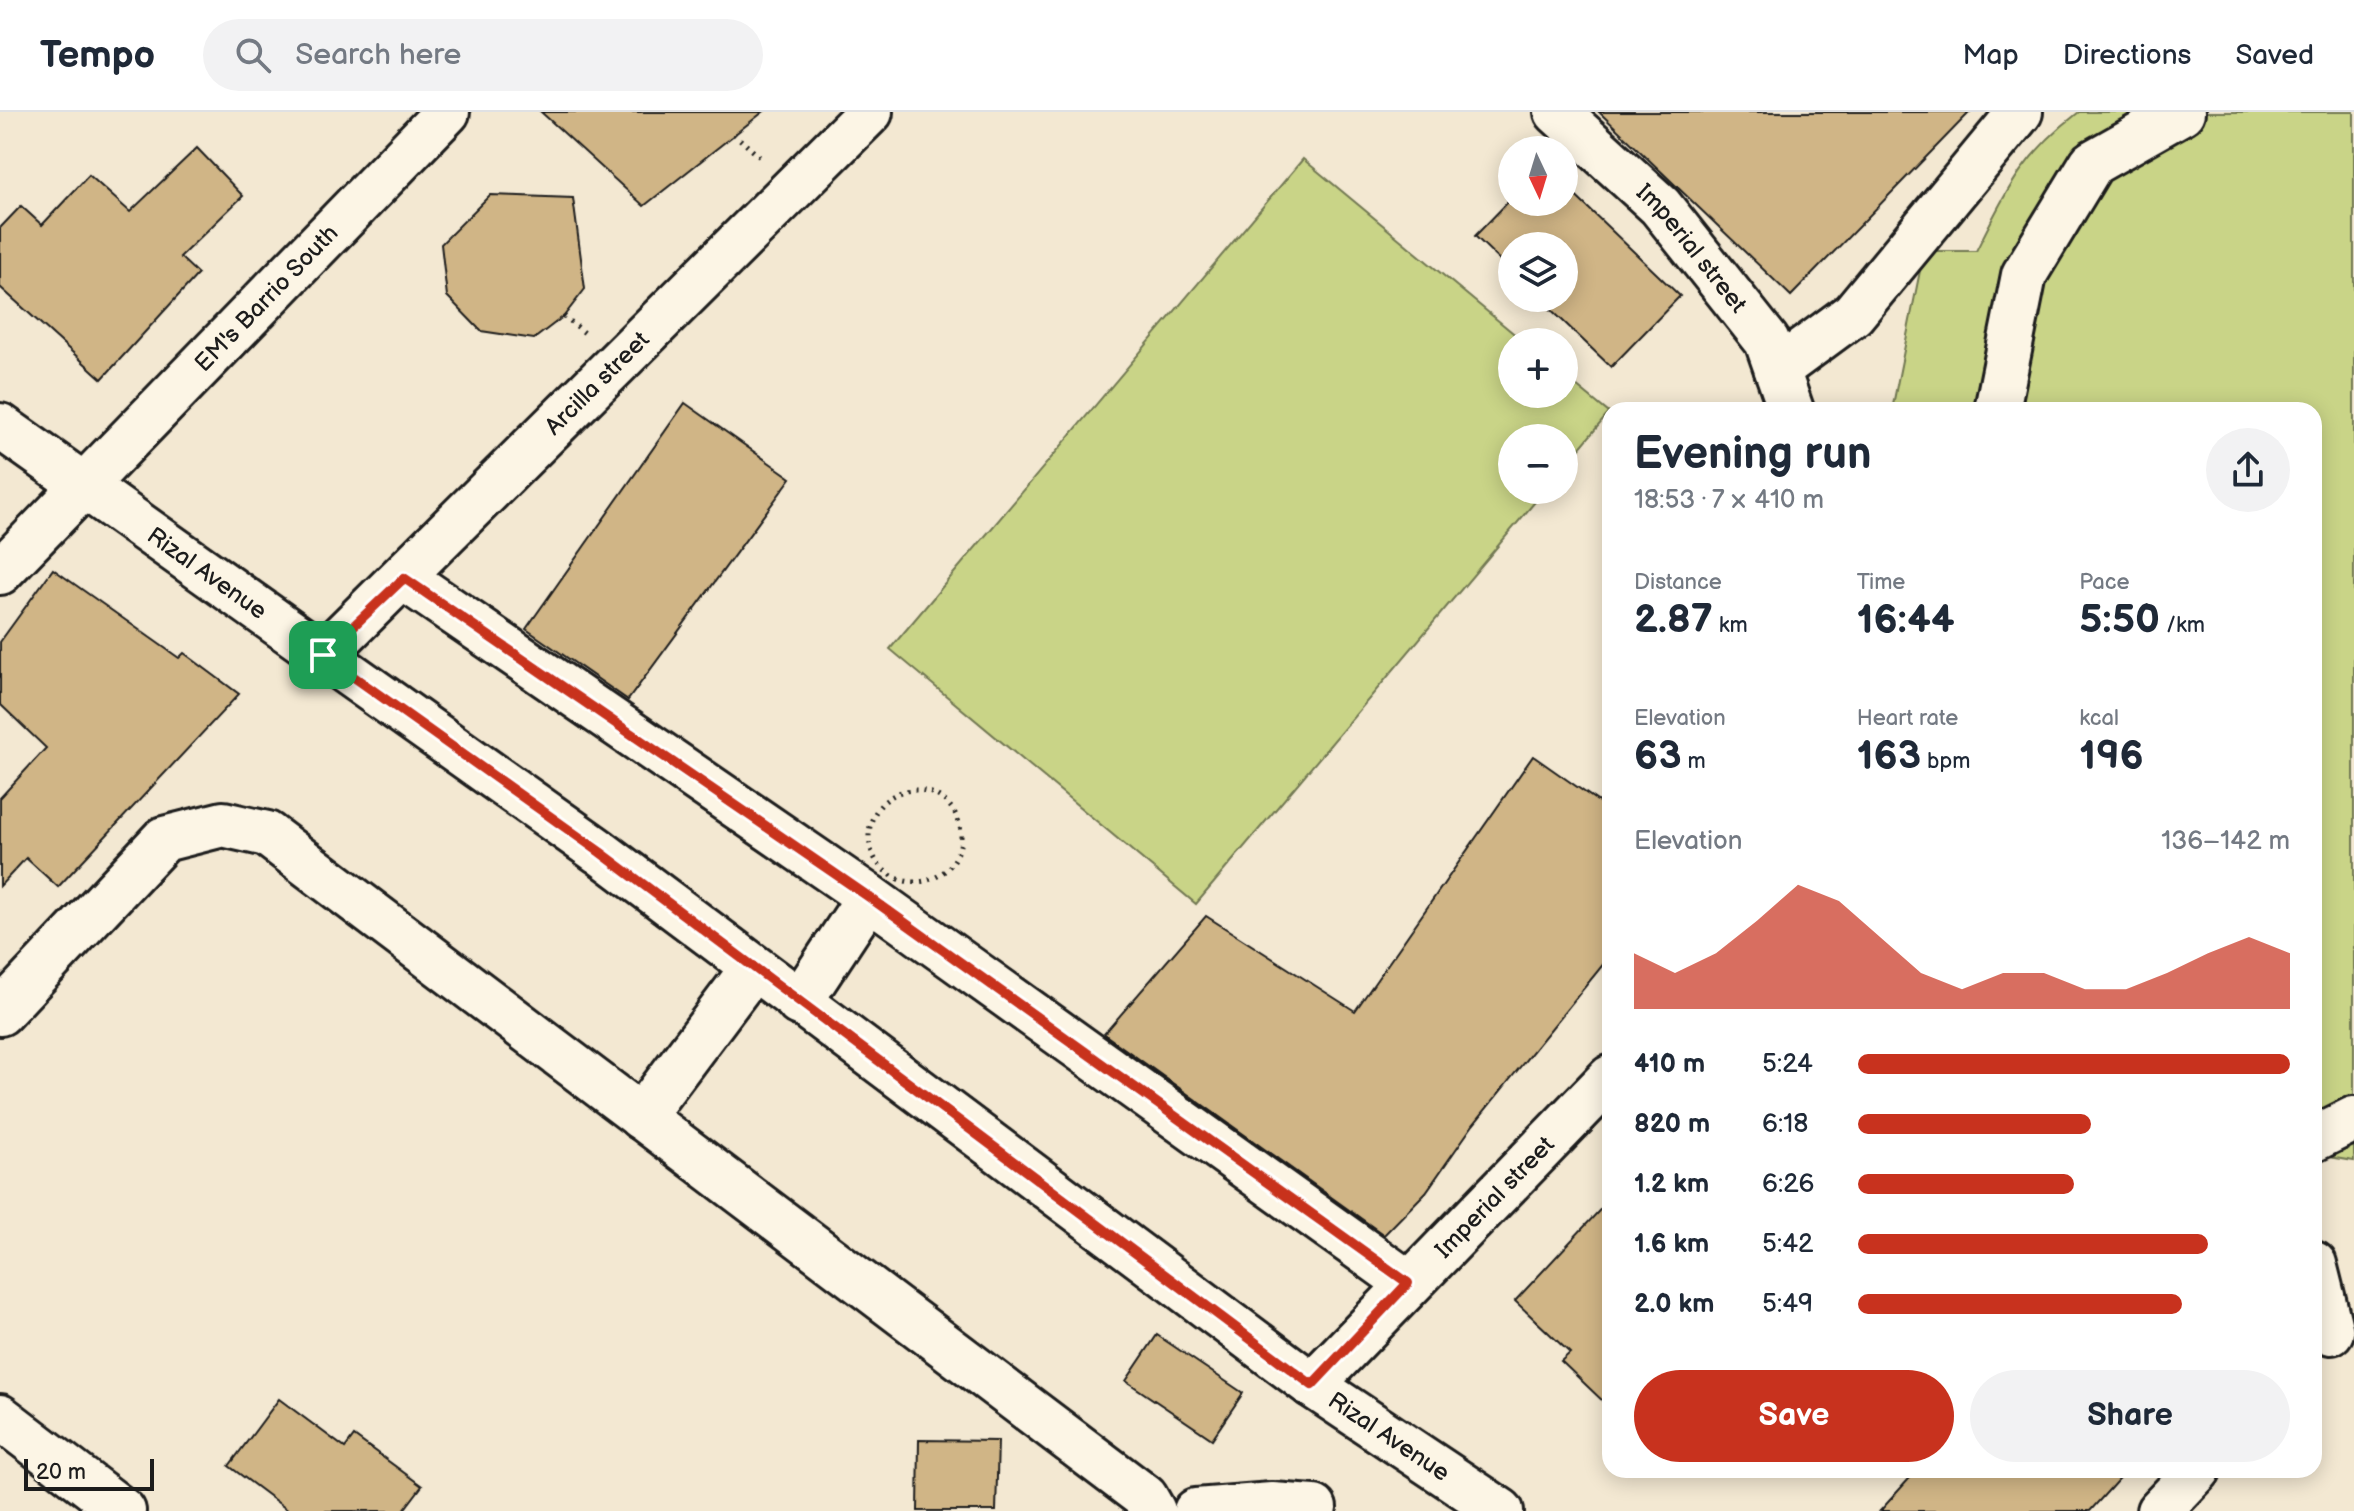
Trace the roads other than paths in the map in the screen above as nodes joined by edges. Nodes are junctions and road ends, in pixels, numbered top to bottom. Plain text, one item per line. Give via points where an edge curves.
1 (447, 112) edge
2 (870, 112) edge
3 (1557, 112) edge
4 (2020, 112) edge
5 (2182, 112) edge
6 (1784, 390) edge
7 (1999, 402) edge
8 (0, 426) edge
9 (86, 484) junction
10 (0, 572) edge
11 (404, 578) junction
12 (323, 655) junction
13 (869, 897) junction
14 (753, 968) junction
15 (799, 1003) junction
16 (0, 1013) edge
17 (1602, 1086) edge
18 (641, 1117) junction
19 (2354, 1119) edge
20 (2322, 1135) edge
21 (1408, 1283) junction
22 (2322, 1292) edge
23 (2333, 1330) edge
24 (1312, 1385) junction
25 (0, 1417) edge
26 (1314, 1508) dead end
27 (1214, 1510) edge
28 (123, 1511) edge
29 (1153, 1511) edge
30 (1501, 1511) edge

1 - 9 street, EM's Barrio South
2 - 11 street, Arcilla street
3 - 6 street, Imperial street via 1660,206 1767,341
4 - 6 street
5 - 7 street via 2092,163 2024,275
8 - 9 street, Rizal Avenue
9 - 10 street, EM's Barrio South
9 - 12 street, Rizal Avenue
11 - 12 street, Arcilla street
11 - 13 street
12 - 14 street, Rizal Avenue
13 - 15 street
13 - 21 street
14 - 15 street, Rizal Avenue
14 - 18 street
15 - 24 street, Rizal Avenue
16 - 18 street via 164,839 223,824 267,834
17 - 21 street, Imperial street
18 - 29 street via 1145,1497
19 - 20 street
21 - 24 street, Imperial street
22 - 23 street
24 - 30 street, Rizal Avenue
25 - 28 street
26 - 27 street

